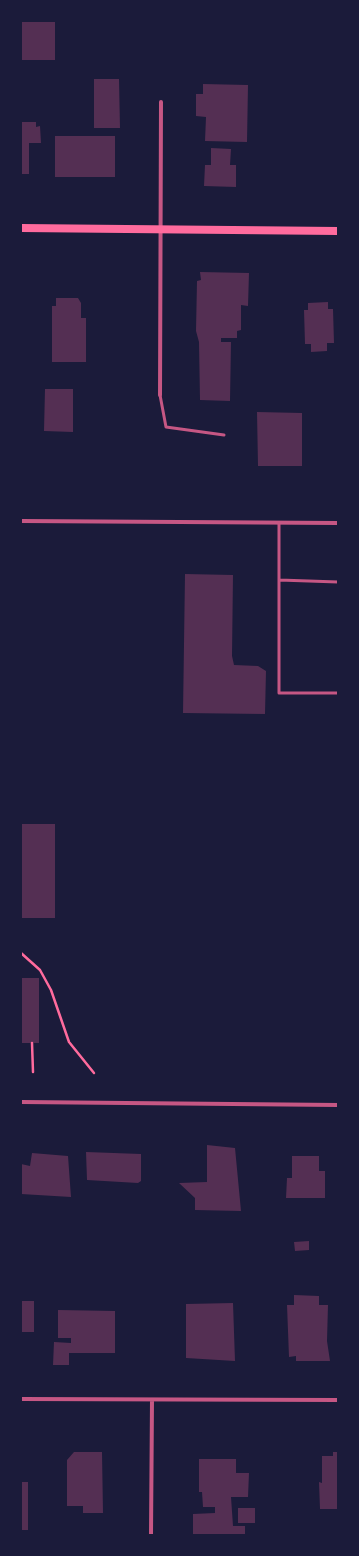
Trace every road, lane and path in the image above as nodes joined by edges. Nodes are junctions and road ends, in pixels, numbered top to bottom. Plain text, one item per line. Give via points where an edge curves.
1 (161, 102) dead end
2 (21, 228) edge
3 (161, 230) junction
4 (338, 231) edge
5 (160, 395) joint
6 (224, 435) dead end
7 (21, 521) edge
8 (279, 523) junction
9 (338, 523) edge
10 (279, 580) junction
11 (338, 582) edge
12 (338, 693) edge
13 (21, 952) edge
14 (32, 1044) dead end
15 (33, 1072) dead end
16 (94, 1073) dead end
17 (21, 1102) edge
18 (338, 1105) edge
19 (21, 1399) edge
20 (152, 1400) junction
21 (338, 1400) edge
22 (151, 1535) edge

1 - 3 street
2 - 3 main road
3 - 4 main road
3 - 5 street
5 - 6 lane via 166,427
7 - 8 street
8 - 9 street
8 - 10 lane
10 - 11 lane
10 - 12 lane via 279,693
13 - 16 path via 40,970 51,990 69,1042
14 - 15 path
17 - 18 street
19 - 20 street
20 - 21 street
20 - 22 street

